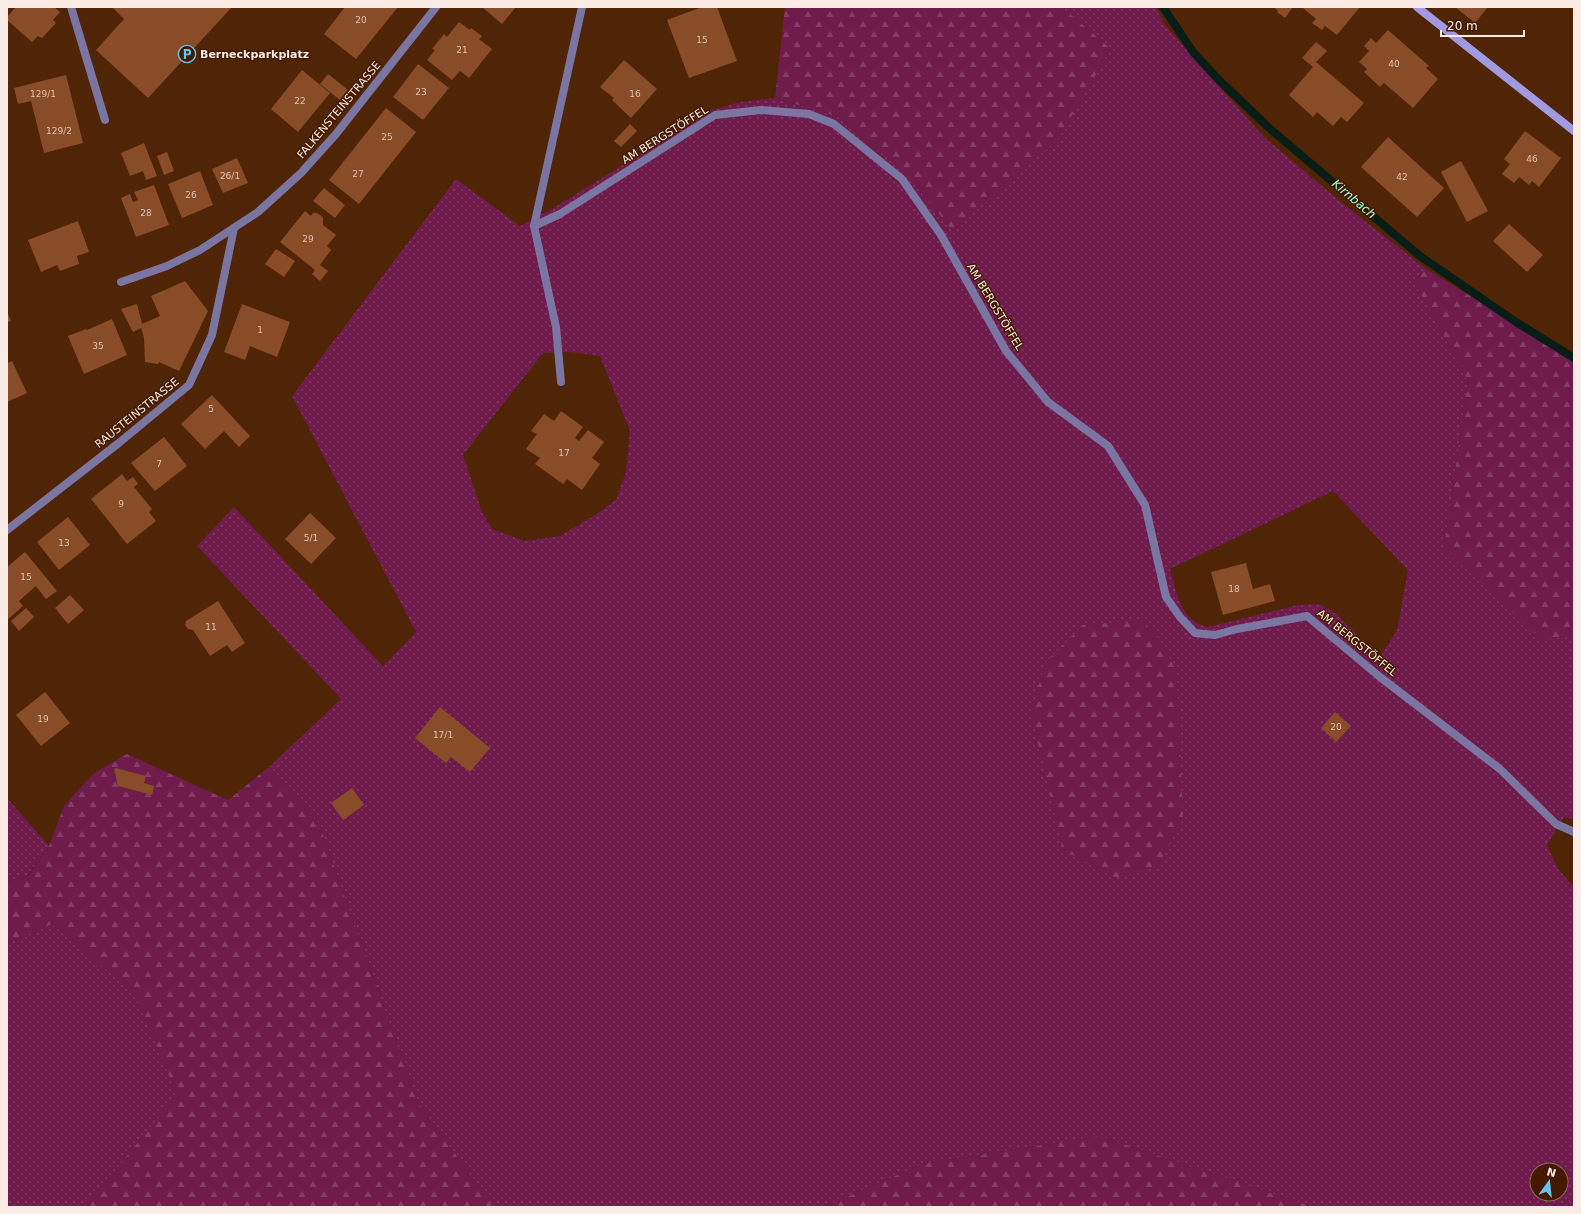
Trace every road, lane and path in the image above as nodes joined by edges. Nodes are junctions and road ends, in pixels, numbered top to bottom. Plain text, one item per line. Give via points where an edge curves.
1 (71, 7) edge
2 (436, 7) edge
3 (582, 7) edge
4 (1417, 7) edge
5 (105, 120) dead end
6 (1574, 131) edge
7 (534, 226) junction
8 (234, 228) junction
9 (121, 282) dead end
10 (561, 382) dead end
11 (7, 530) edge
12 (1574, 832) edge

1 - 5 street
2 - 8 street, FALKENSTEINSTRASSE via 336,134 301,173 258,212
3 - 7 street
4 - 6 main road
7 - 10 street via 556,327
7 - 12 street, AM BERGSTÖFFEL via 560,214 716,115 761,110 809,114 834,124 902,179 941,235 1006,351 1048,402 1108,446 1145,505 1166,597 1180,618 1195,632 1215,635 1307,616 1380,677 1500,769 1556,824
8 - 9 street, FALKENSTEINSTRASSE via 200,250 167,266
8 - 11 street, RAUSTEINSTRASSE via 212,335 189,385

